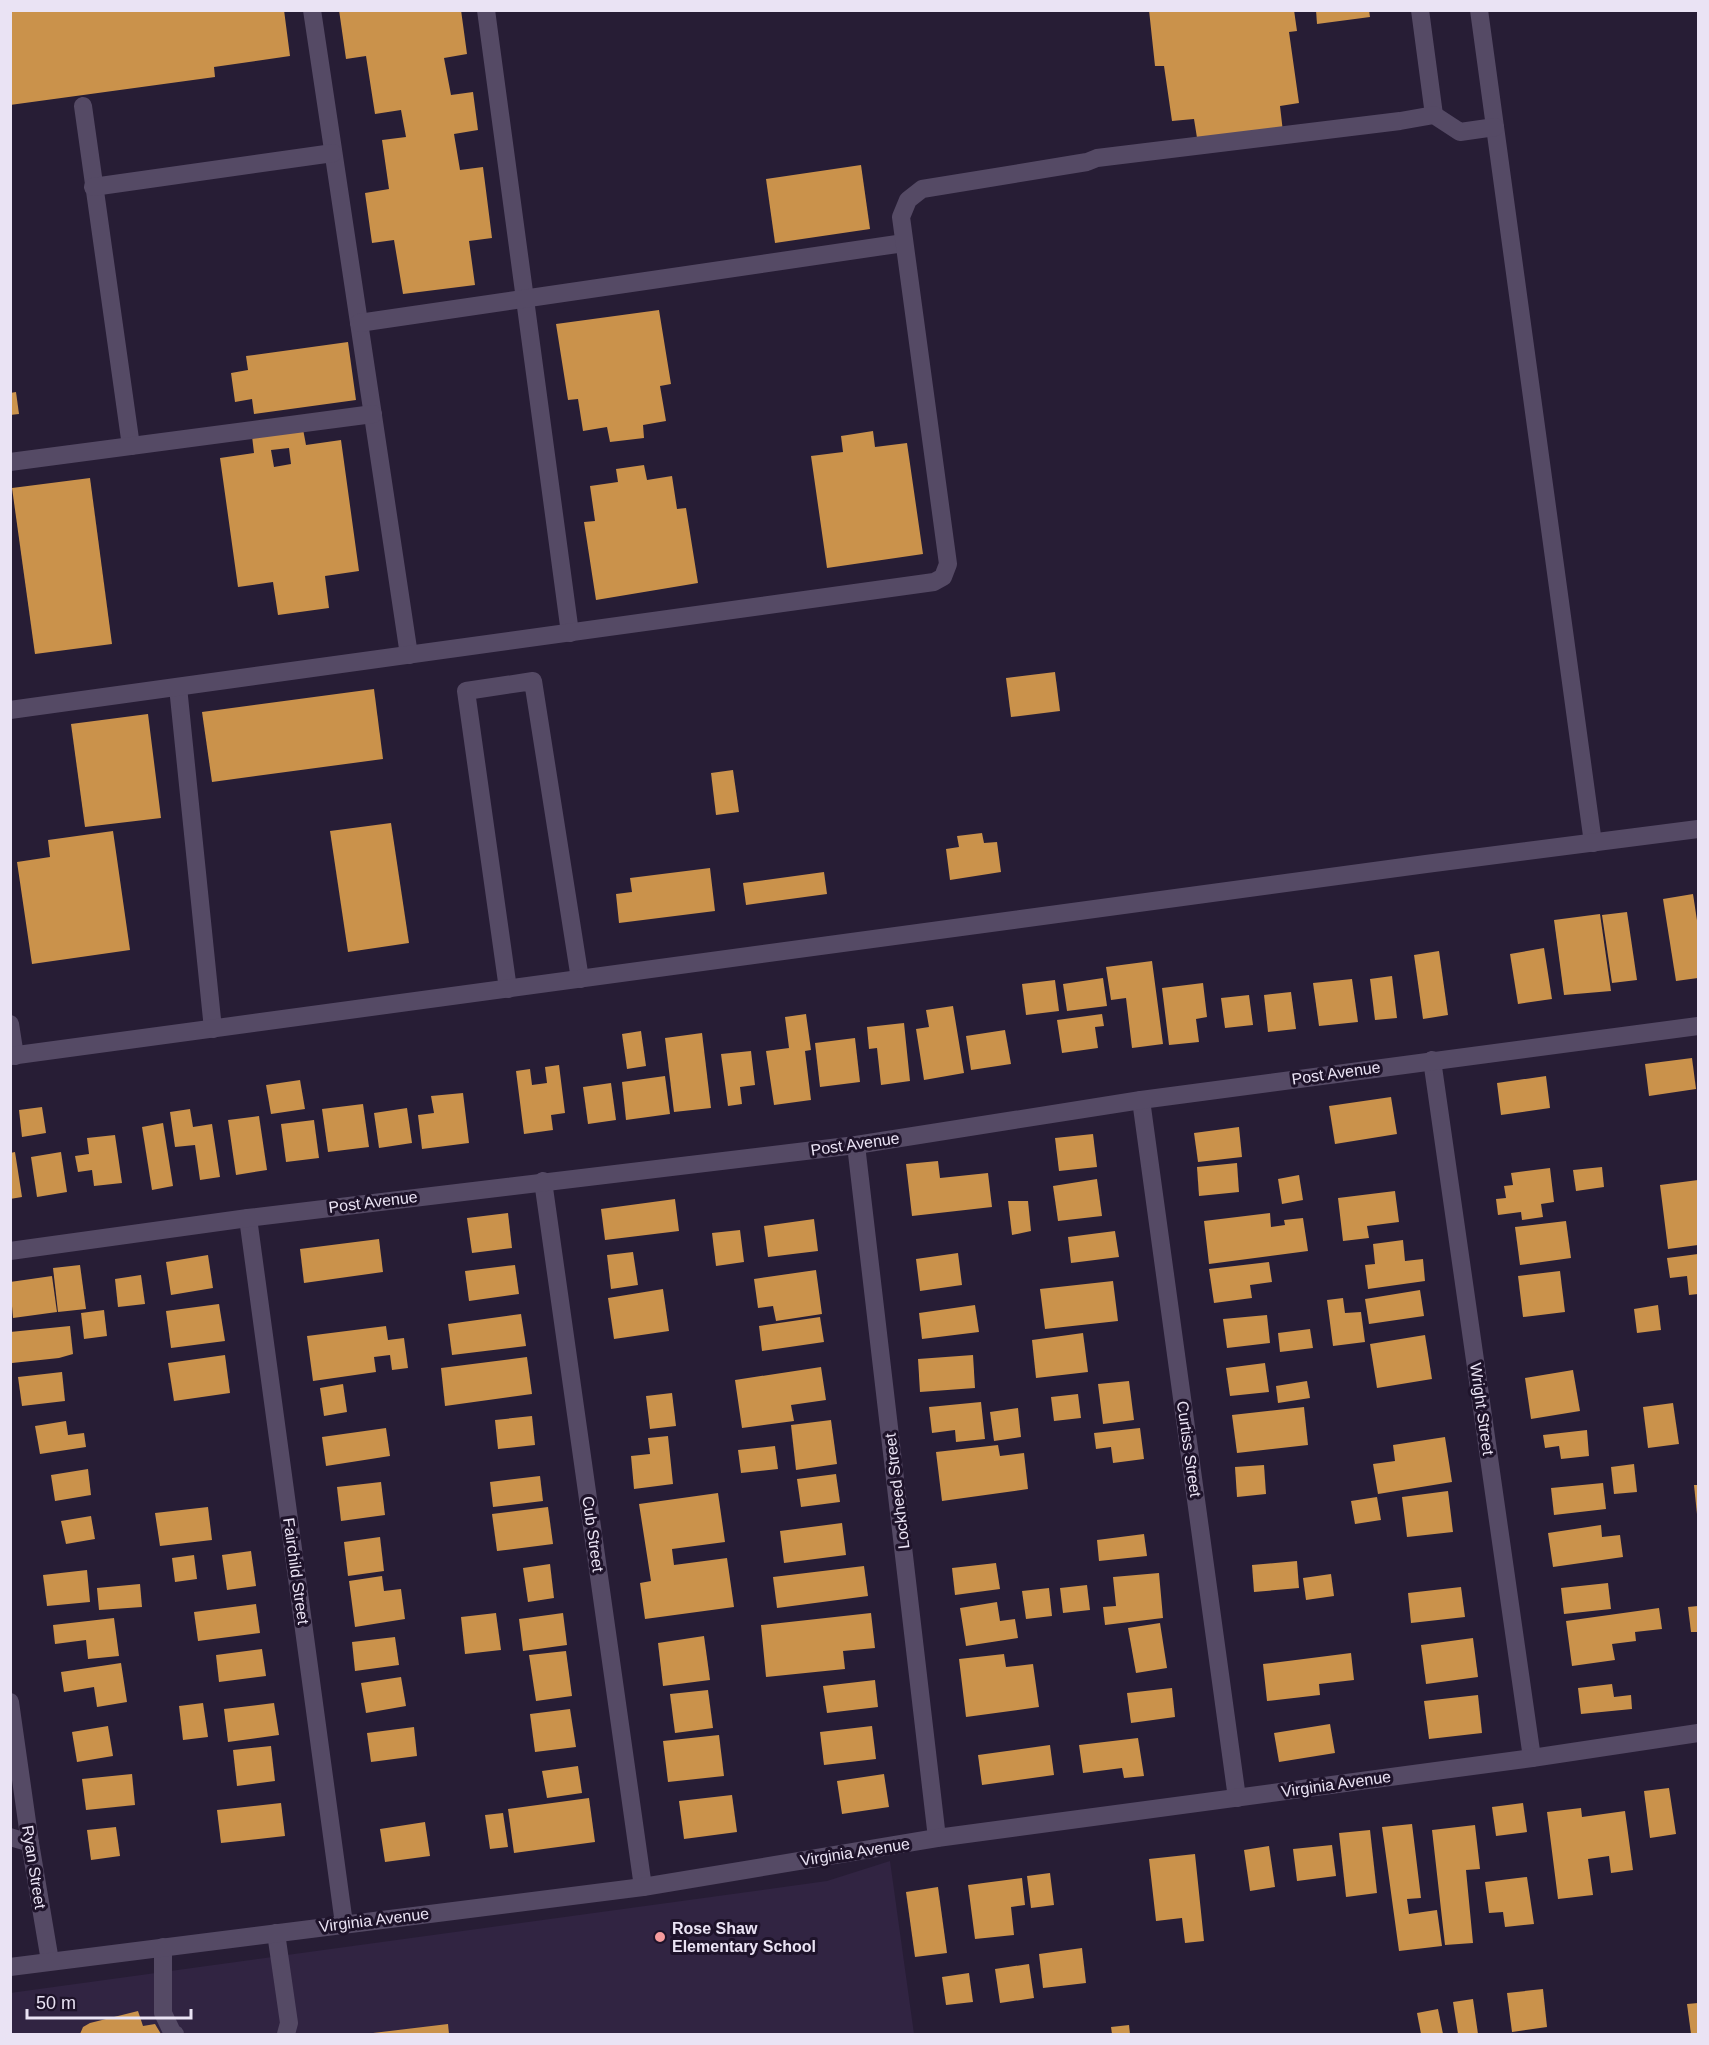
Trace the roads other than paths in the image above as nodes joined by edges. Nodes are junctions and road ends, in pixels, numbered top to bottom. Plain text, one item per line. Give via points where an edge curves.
1 (312, 10) edge
2 (486, 10) edge
3 (1420, 10) edge
4 (1479, 10) edge
5 (83, 106) dead end
6 (1434, 115) junction
7 (1495, 127) junction
8 (333, 153) junction
9 (93, 187) junction
10 (904, 243) junction
11 (524, 298) junction
12 (359, 323) junction
13 (373, 414) junction
14 (131, 446) junction
15 (10, 462) edge
16 (570, 633) junction
17 (409, 655) junction
18 (178, 687) junction
19 (10, 710) edge
20 (1698, 829) edge
21 (1593, 843) junction
22 (580, 979) junction
23 (508, 989) junction
24 (10, 1024) edge
25 (1698, 1026) edge
26 (213, 1029) junction
27 (13, 1056) edge
28 (1432, 1060) junction
29 (1141, 1100) junction
30 (856, 1145) junction
31 (543, 1181) junction
32 (248, 1218) junction
33 (10, 1251) edge
34 (10, 1702) edge
35 (1698, 1733) edge
36 (1532, 1758) junction
37 (16, 1785) edge
38 (1237, 1798) junction
39 (10, 1837) edge
40 (937, 1838) junction
41 (30, 1844) junction
42 (643, 1887) junction
43 (344, 1924) junction
44 (276, 1933) junction
45 (163, 1947) junction
46 (50, 1961) junction
47 (10, 1967) edge
48 (175, 2034) edge
49 (286, 2034) edge

1 - 8 street
2 - 11 street
3 - 6 street
4 - 7 street
5 - 9 street
6 - 7 street via 1460,132
6 - 10 street via 1097,158 922,189 908,200 901,217
7 - 21 street
8 - 9 street
8 - 12 street
9 - 14 street
10 - 11 street
10 - 16 street via 948,564 943,577 934,582
11 - 12 street
11 - 16 street
12 - 13 street
13 - 14 street
13 - 17 street
14 - 15 street
16 - 17 street
17 - 18 street
18 - 19 street
18 - 26 street
20 - 21 street
21 - 22 street
22 - 23 street
22 - 23 street via 533,681 466,691
23 - 26 street
24 - 27 street
25 - 28 street, Post Avenue
26 - 27 street
28 - 29 street, Post Avenue
28 - 36 street, Wright Street
29 - 30 street, Post Avenue
29 - 38 street, Curtiss Street
30 - 31 street, Post Avenue
30 - 40 street, Lockheed Street
31 - 32 street, Post Avenue
31 - 42 street, Cub Street
32 - 33 street, Post Avenue
32 - 43 street, Fairchild Street
34 - 37 street, Ryan Street
35 - 36 street, Virginia Avenue
36 - 38 street, Virginia Avenue
37 - 41 street, Ryan Street
38 - 40 street, Virginia Avenue
39 - 41 street
40 - 42 street, Virginia Avenue
41 - 46 street, Ryan Street
42 - 43 street, Virginia Avenue
43 - 44 street, Virginia Avenue
44 - 45 street, Virginia Avenue
44 - 49 street via 289,2023
45 - 46 street, Virginia Avenue
45 - 48 street via 163,2013
46 - 47 street, Virginia Avenue

